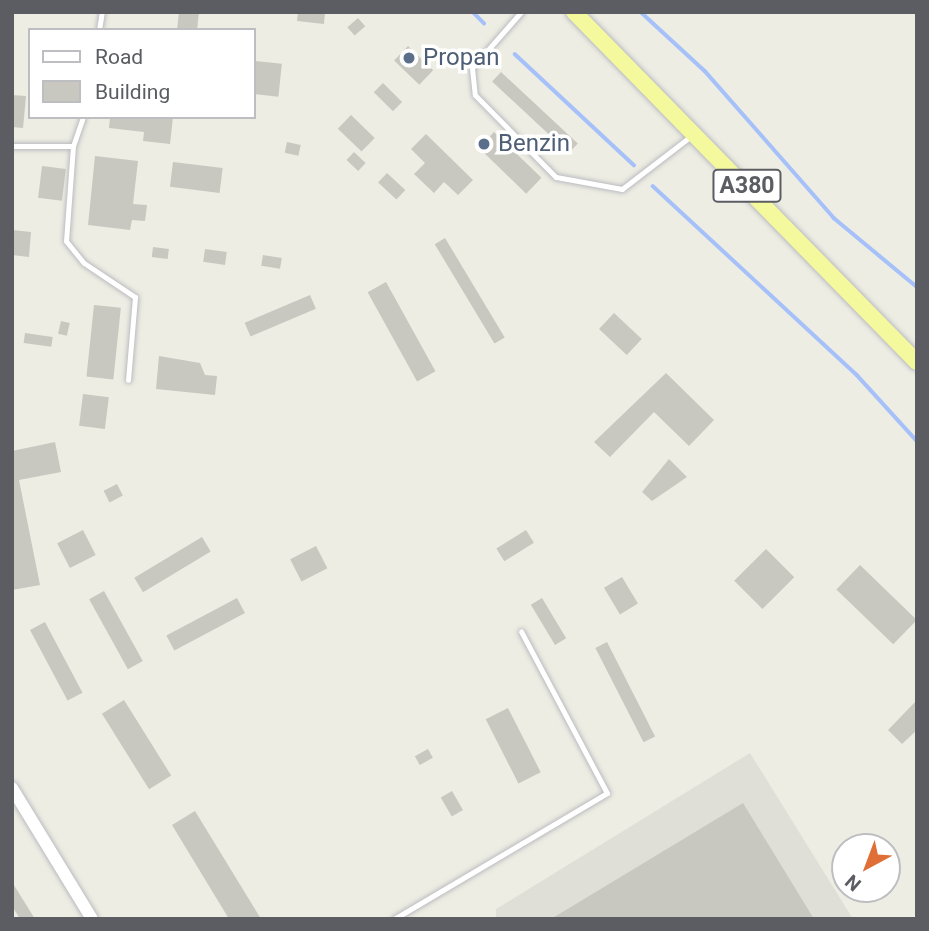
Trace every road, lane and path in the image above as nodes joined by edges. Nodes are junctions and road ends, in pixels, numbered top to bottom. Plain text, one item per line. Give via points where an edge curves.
1 (521, 12) edge
2 (574, 12) edge
3 (82, 119) edge
4 (695, 133) junction
5 (12, 146) edge
6 (73, 146) junction
7 (917, 362) edge
8 (128, 380) dead end
9 (521, 631) dead end
10 (12, 788) edge
11 (92, 919) edge
12 (394, 919) edge

1 - 4 lane via 472,68 475,96 556,177 622,189
2 - 4 highway, A380
3 - 6 lane
4 - 7 highway, A380
5 - 6 lane
6 - 8 lane via 66,241 84,263 135,297
9 - 12 lane via 607,793
10 - 11 street

